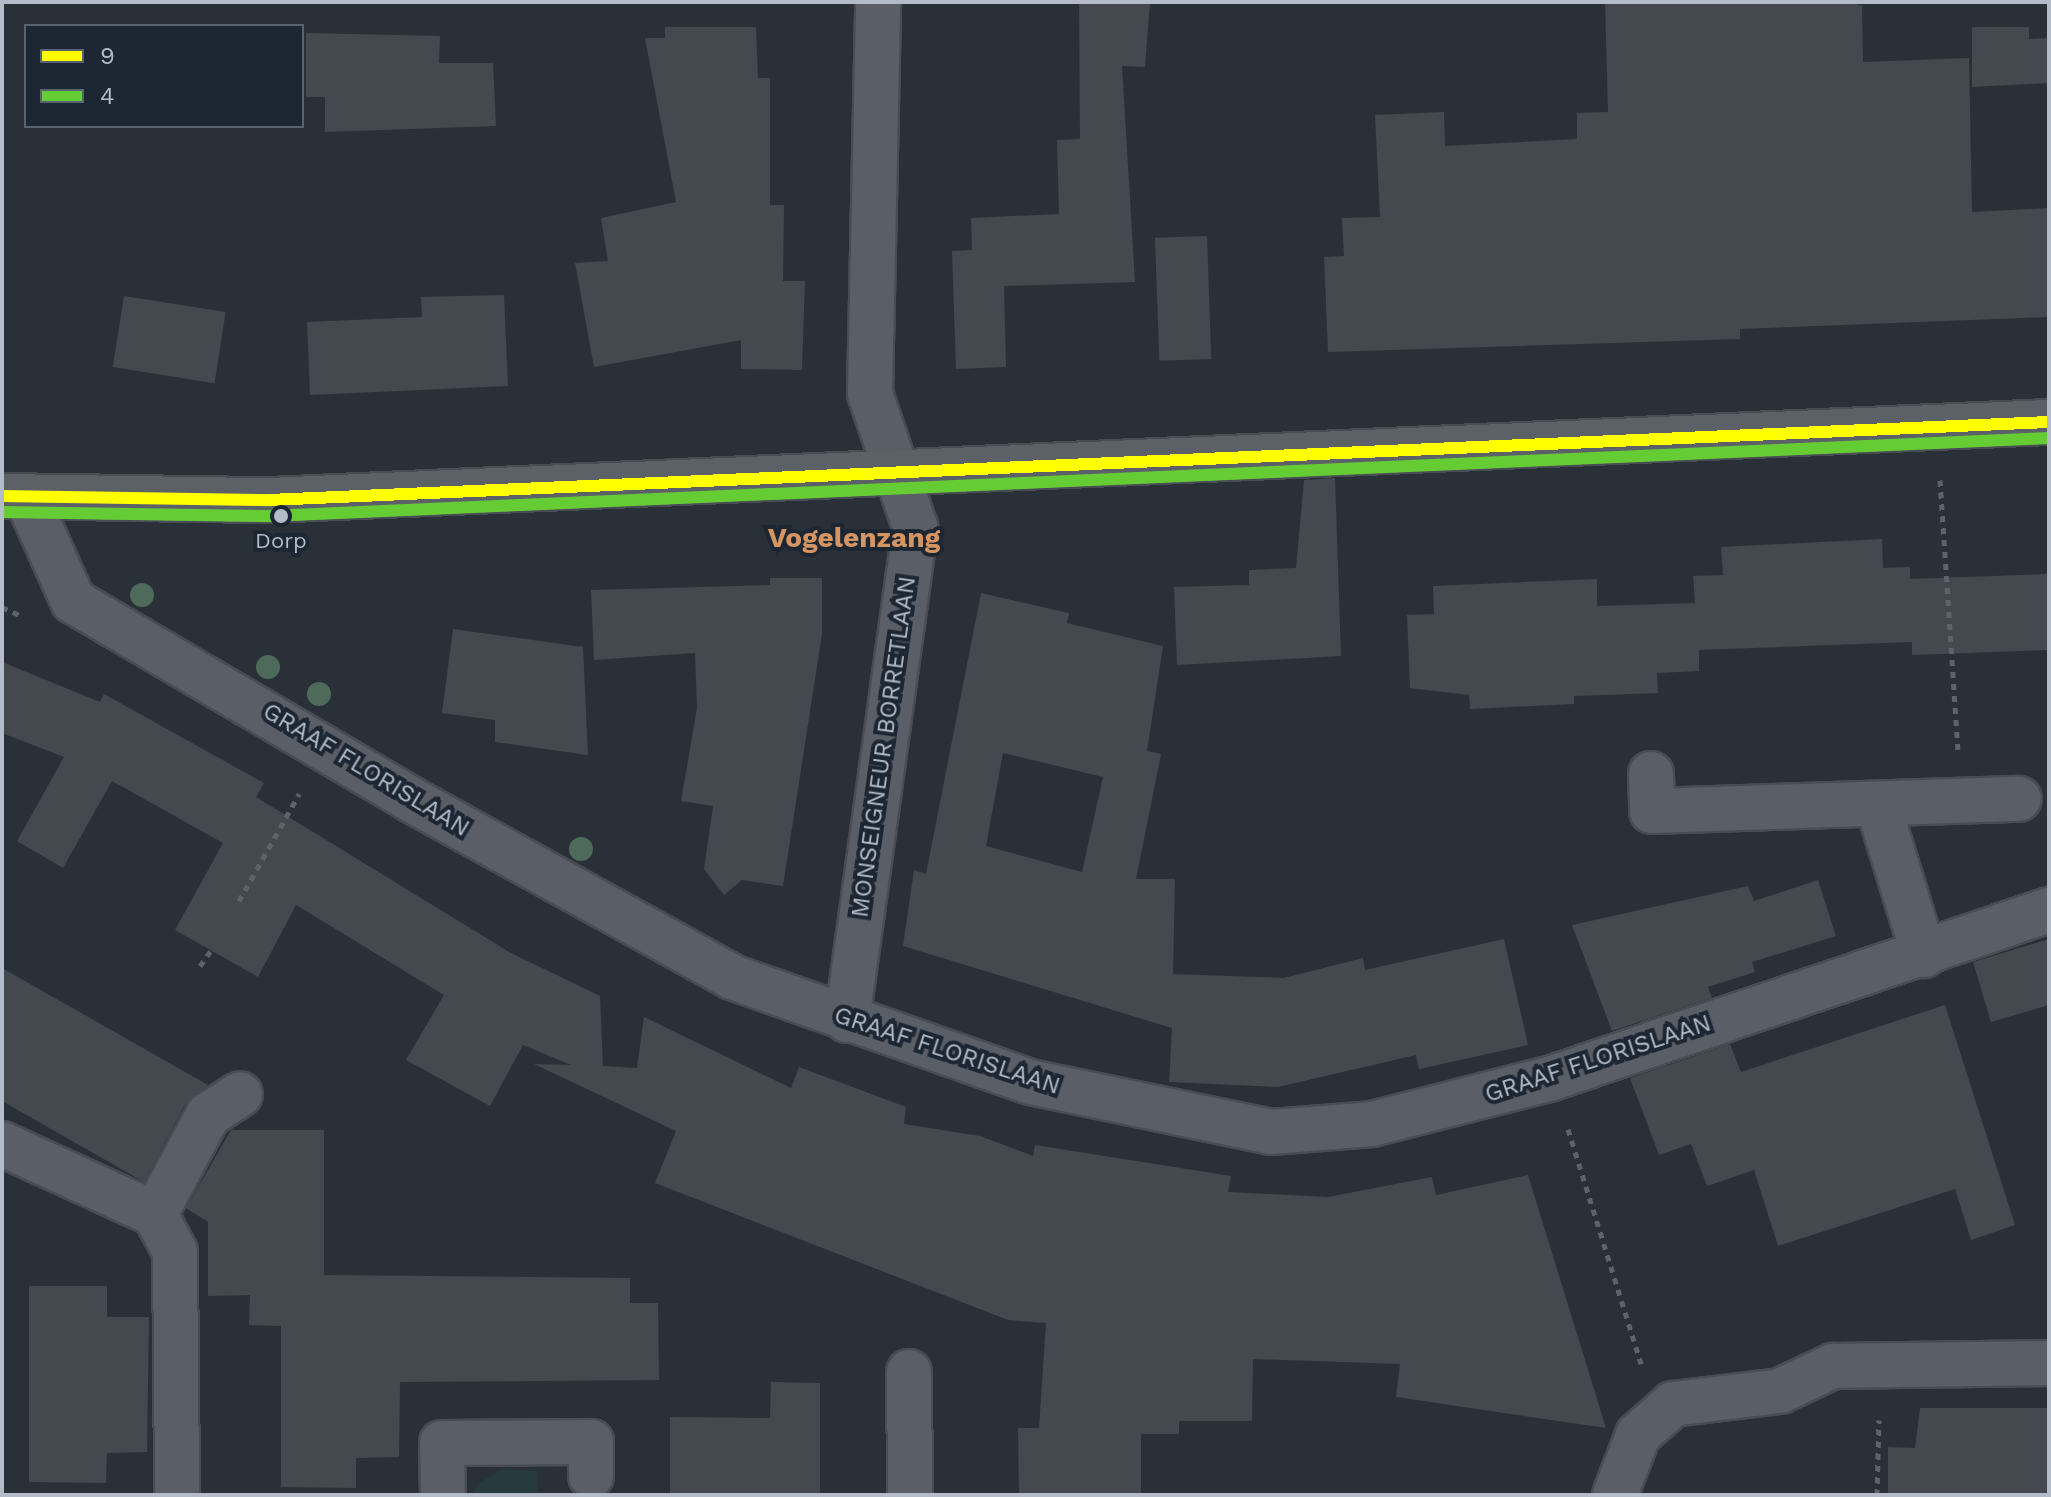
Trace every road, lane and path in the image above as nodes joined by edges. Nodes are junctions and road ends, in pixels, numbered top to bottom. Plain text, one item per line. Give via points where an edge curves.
1 (878, 2) edge
2 (2049, 422) edge
3 (1937, 427) junction
4 (896, 471) junction
5 (14, 497) edge
6 (326, 745) junction
7 (1651, 774) dead end
8 (2019, 799) dead end
9 (1961, 800) junction
10 (1878, 805) junction
11 (239, 901) dead end
12 (2049, 910) edge
13 (211, 950) dead end
14 (1924, 955) junction
15 (200, 966) dead end
16 (847, 1020) junction
17 (1552, 1078) junction
18 (240, 1094) dead end
19 (2, 1144) edge
20 (155, 1214) junction
21 (1880, 1363) junction
22 (2049, 1363) edge
23 (909, 1372) dead end
24 (1657, 1416) junction
25 (591, 1476) dead end
26 (177, 1495) edge
27 (443, 1495) edge
28 (910, 1495) edge
29 (1615, 1495) edge
30 (1877, 1495) edge

1 - 4 street, MONSEIGNEUR BORRETLAAN via 870,393
2 - 3 main road
3 - 4 main road
3 - 9 path
4 - 5 main road via 269,500
4 - 16 street, MONSEIGNEUR BORRETLAAN via 915,527
5 - 6 street, GRAAF FLORISLAAN via 73,601
6 - 11 path
6 - 16 street, GRAAF FLORISLAAN via 410,799 732,977
7 - 10 street via 1652,811
8 - 9 street
9 - 10 street
10 - 14 street
12 - 14 street, GRAAF FLORISLAAN
13 - 15 path
14 - 17 street, GRAAF FLORISLAAN
16 - 17 street, GRAAF FLORISLAAN via 1030,1082 1297,1135 1372,1124
17 - 24 path
18 - 20 street via 208,1115
19 - 20 street
20 - 26 street via 175,1252
21 - 22 street
21 - 24 street via 1833,1366 1780,1391 1692,1398
21 - 30 path
23 - 28 street
24 - 29 street via 1625,1455
25 - 27 street via 591,1442 442,1443

